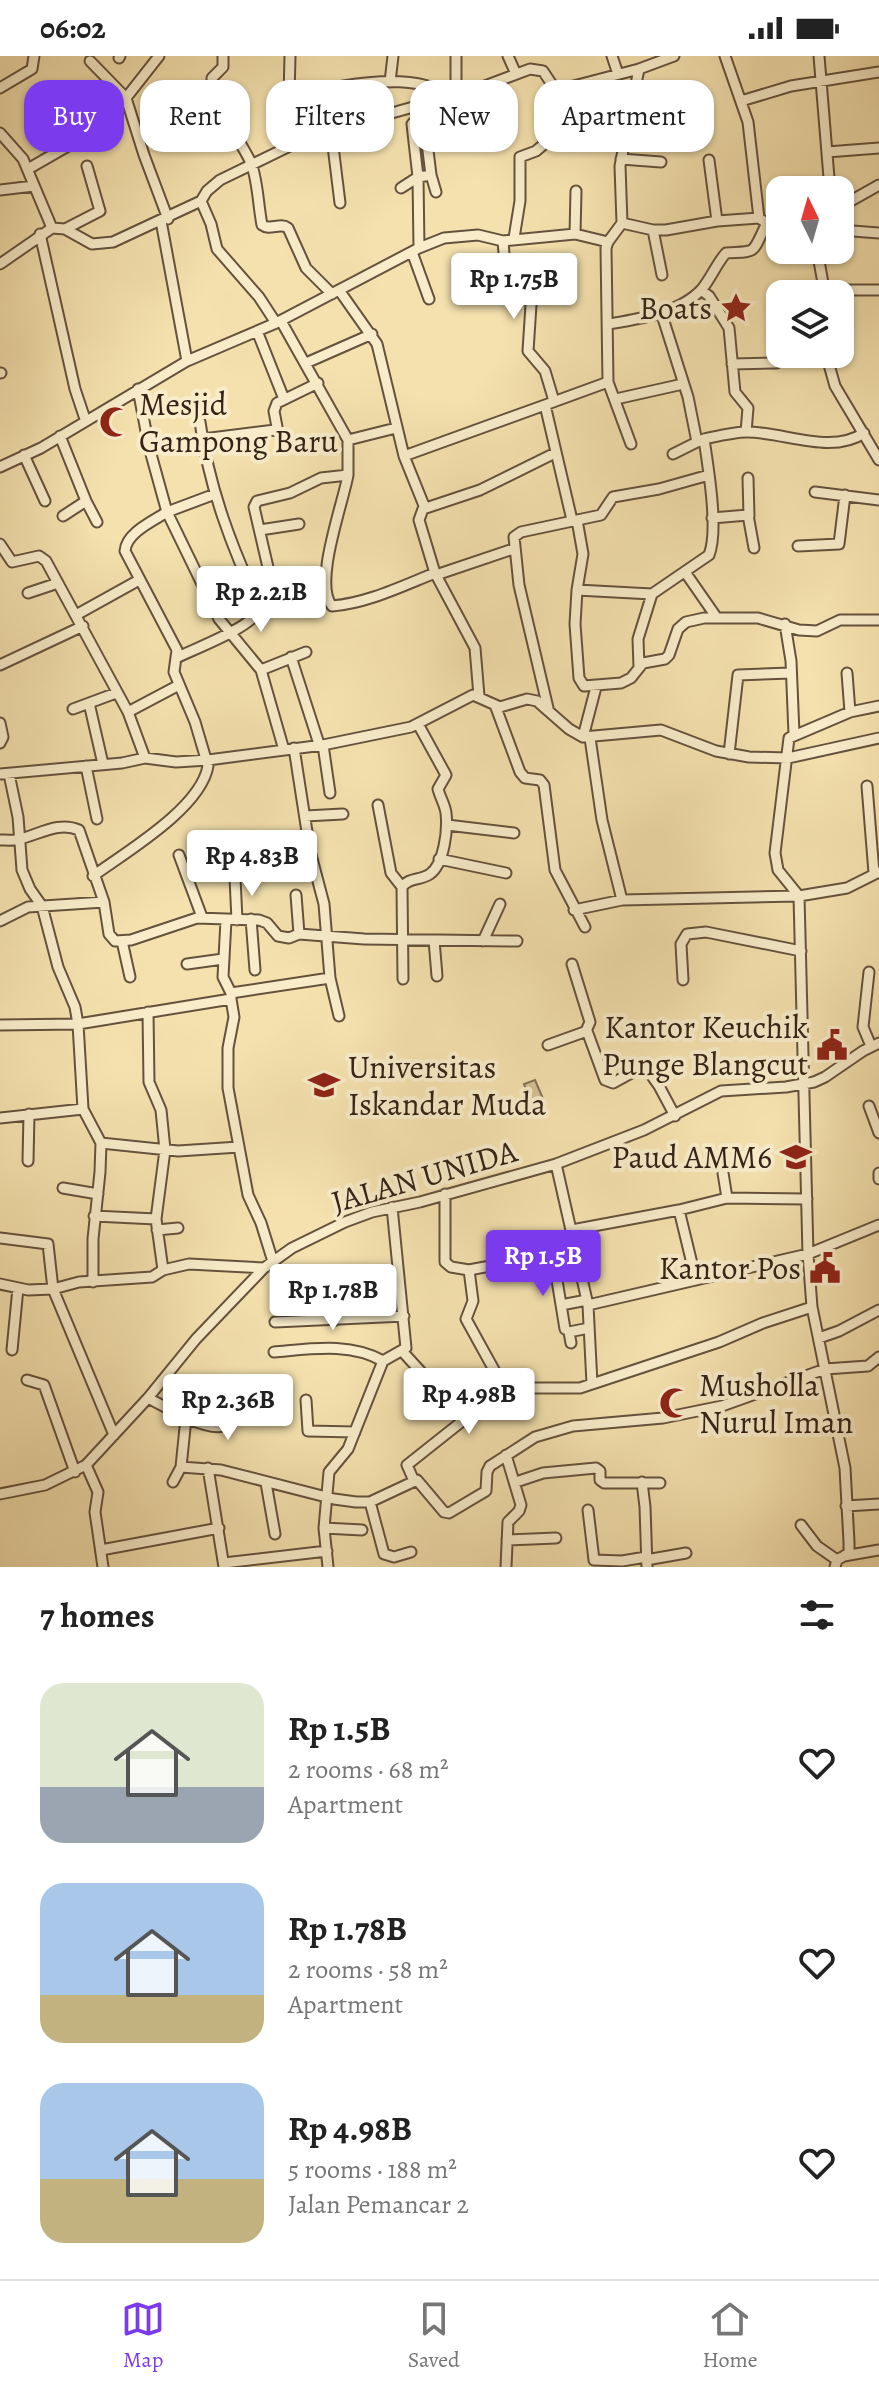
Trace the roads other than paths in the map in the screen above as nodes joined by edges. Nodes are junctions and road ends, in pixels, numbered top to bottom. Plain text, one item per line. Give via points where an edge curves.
1 (34, 56) edge
2 (159, 56) edge
3 (223, 56) edge
4 (290, 56) edge
5 (393, 56) edge
6 (456, 56) edge
7 (508, 56) edge
8 (612, 56) edge
9 (674, 56) edge
10 (725, 56) edge
11 (819, 56) edge
12 (90, 61) dead end
13 (639, 69) junction
14 (879, 72) edge
15 (516, 74) junction
16 (618, 74) junction
17 (212, 80) edge
18 (289, 80) edge
19 (390, 80) edge
20 (454, 80) edge
21 (499, 80) edge
22 (548, 80) edge
23 (598, 80) edge
24 (821, 80) junction
25 (0, 88) edge
26 (126, 98) junction
27 (741, 101) junction
28 (0, 133) edge
29 (879, 148) edge
30 (58, 152) edge
31 (245, 152) edge
32 (276, 152) edge
33 (334, 152) edge
34 (415, 152) edge
35 (428, 152) edge
36 (534, 152) edge
37 (827, 152) junction
38 (621, 159) junction
39 (709, 160) dead end
40 (661, 162) dead end
41 (251, 163) junction
42 (87, 166) dead end
43 (28, 169) junction
44 (431, 175) junction
45 (829, 176) edge
46 (418, 177) junction
47 (879, 185) edge
48 (34, 186) junction
49 (401, 188) dead end
50 (0, 190) edge
51 (576, 191) dead end
52 (436, 192) dead end
53 (854, 199) edge
54 (201, 201) junction
55 (340, 203) dead end
56 (164, 220) junction
57 (717, 221) junction
58 (762, 221) junction
59 (622, 223) junction
60 (766, 223) edge
61 (52, 228) junction
62 (65, 229) junction
63 (653, 230) junction
64 (854, 231) edge
65 (879, 233) edge
66 (40, 234) junction
67 (575, 234) junction
68 (508, 239) junction
69 (608, 242) junction
70 (416, 250) junction
71 (0, 264) edge
72 (662, 275) dead end
73 (701, 290) junction
74 (879, 290) edge
75 (854, 291) edge
76 (336, 292) junction
77 (429, 299) dead end
78 (661, 312) junction
79 (279, 322) junction
80 (609, 324) junction
81 (257, 331) junction
82 (372, 334) junction
83 (187, 361) junction
84 (306, 363) junction
85 (766, 363) edge
86 (732, 364) junction
87 (830, 368) edge
88 (608, 382) junction
89 (318, 383) junction
90 (683, 384) junction
91 (138, 389) junction
92 (284, 399) junction
93 (616, 399) junction
94 (550, 403) junction
95 (85, 419) junction
96 (200, 422) dead end
97 (396, 428) junction
98 (746, 432) junction
99 (864, 433) junction
100 (60, 436) junction
101 (203, 439) junction
102 (348, 440) junction
103 (701, 440) junction
104 (631, 444) dead end
105 (555, 453) junction
106 (673, 454) dead end
107 (24, 455) junction
108 (404, 456) junction
109 (879, 460) edge
110 (0, 467) edge
111 (348, 475) junction
112 (709, 475) junction
113 (748, 478) dead end
114 (815, 492) dead end
115 (215, 494) junction
116 (845, 495) junction
117 (879, 500) edge
118 (45, 501) dead end
119 (86, 501) junction
120 (425, 508) junction
121 (167, 512) junction
122 (63, 516) dead end
123 (749, 516) junction
124 (712, 518) junction
125 (574, 520) junction
126 (97, 522) dead end
127 (299, 524) dead end
128 (260, 530) junction
129 (0, 544) edge
130 (798, 546) dead end
131 (754, 548) dead end
132 (513, 549) junction
133 (685, 572) junction
134 (326, 573) junction
135 (435, 574) junction
136 (270, 576) junction
137 (139, 580) junction
138 (248, 582) junction
139 (58, 583) junction
140 (577, 590) junction
141 (28, 593) dead end
142 (652, 594) junction
143 (76, 615) junction
144 (717, 618) junction
145 (879, 620) edge
146 (785, 624) junction
147 (83, 626) junction
148 (229, 632) junction
149 (306, 652) dead end
150 (291, 657) junction
151 (176, 658) junction
152 (0, 665) edge
153 (639, 667) junction
154 (261, 670) junction
155 (791, 673) junction
156 (847, 673) dead end
157 (179, 685) junction
158 (596, 687) junction
159 (116, 693) junction
160 (479, 696) junction
161 (89, 703) junction
162 (495, 705) junction
163 (879, 706) edge
164 (548, 708) junction
165 (73, 709) dead end
166 (128, 712) junction
167 (850, 712) junction
168 (0, 723) edge
169 (418, 724) junction
170 (794, 734) junction
171 (587, 738) junction
172 (879, 738) edge
173 (0, 743) edge
174 (321, 744) junction
175 (289, 749) junction
176 (729, 754) junction
177 (145, 758) junction
178 (788, 758) junction
179 (208, 760) junction
180 (103, 764) junction
181 (86, 766) junction
182 (4, 774) edge
183 (867, 786) dead end
184 (330, 793) dead end
185 (378, 805) dead end
186 (343, 814) dead end
187 (305, 816) junction
188 (97, 819) dead end
189 (447, 825) junction
190 (514, 833) dead end
191 (0, 840) edge
192 (19, 840) junction
193 (179, 855) dead end
194 (439, 859) junction
195 (876, 872) edge
196 (506, 873) dead end
197 (93, 876) junction
198 (235, 878) dead end
199 (402, 887) junction
200 (296, 895) dead end
201 (799, 896) junction
202 (622, 900) junction
203 (104, 902) junction
204 (500, 904) dead end
205 (42, 906) junction
206 (574, 910) junction
207 (202, 917) junction
208 (251, 919) junction
209 (231, 920) junction
210 (0, 921) edge
211 (585, 927) dead end
212 (299, 934) junction
213 (328, 937) junction
214 (401, 940) junction
215 (434, 940) junction
216 (122, 941) junction
217 (483, 941) junction
218 (517, 941) dead end
219 (801, 951) junction
220 (223, 959) junction
221 (187, 964) dead end
222 (572, 964) dead end
223 (255, 970) dead end
224 (869, 972) dead end
225 (437, 976) dead end
226 (130, 977) dead end
227 (330, 978) junction
228 (403, 979) dead end
229 (683, 980) dead end
230 (231, 996) junction
231 (148, 1012) junction
232 (339, 1016) dead end
233 (78, 1024) junction
234 (0, 1025) edge
235 (586, 1031) junction
236 (548, 1045) dead end
237 (875, 1045) edge
238 (805, 1085) junction
239 (869, 1106) dead end
240 (83, 1109) junction
241 (29, 1114) junction
242 (675, 1116) junction
243 (0, 1118) edge
244 (879, 1133) edge
245 (101, 1143) junction
246 (239, 1147) junction
247 (165, 1150) junction
248 (28, 1161) dead end
249 (556, 1164) junction
250 (723, 1173) dead end
251 (879, 1173) edge
252 (879, 1179) edge
253 (63, 1188) dead end
254 (98, 1194) junction
255 (445, 1194) junction
256 (727, 1198) junction
257 (807, 1199) junction
258 (392, 1207) junction
259 (679, 1210) junction
260 (94, 1216) junction
261 (156, 1224) junction
262 (879, 1225) edge
263 (178, 1228) dead end
264 (572, 1230) junction
265 (0, 1238) edge
266 (808, 1254) junction
267 (527, 1259) dead end
268 (554, 1262) dead end
269 (274, 1263) junction
270 (264, 1268) junction
271 (163, 1270) junction
272 (469, 1270) junction
273 (696, 1280) junction
274 (93, 1282) junction
275 (0, 1284) edge
276 (18, 1288) junction
277 (53, 1289) junction
278 (332, 1291) dead end
279 (277, 1295) dead end
280 (587, 1303) junction
281 (561, 1305) junction
282 (812, 1307) junction
283 (879, 1310) edge
284 (404, 1316) junction
285 (336, 1320) junction
286 (275, 1322) dead end
287 (589, 1328) junction
288 (565, 1329) dead end
289 (819, 1338) junction
290 (571, 1343) dead end
291 (12, 1350) dead end
292 (402, 1351) junction
293 (274, 1352) dead end
294 (879, 1357) edge
295 (383, 1361) junction
296 (825, 1369) junction
297 (27, 1380) dead end
298 (592, 1384) junction
299 (504, 1388) junction
300 (148, 1398) junction
301 (306, 1400) dead end
302 (241, 1403) dead end
303 (186, 1418) junction
304 (464, 1419) junction
305 (355, 1432) junction
306 (114, 1435) junction
307 (506, 1455) junction
308 (86, 1465) junction
309 (181, 1467) junction
310 (208, 1468) junction
311 (75, 1472) junction
312 (414, 1481) junction
313 (173, 1482) dead end
314 (516, 1482) junction
315 (642, 1482) junction
316 (266, 1483) junction
317 (660, 1483) dead end
318 (0, 1494) edge
319 (325, 1496) junction
320 (370, 1502) junction
321 (879, 1504) edge
322 (846, 1506) junction
323 (588, 1510) dead end
324 (801, 1525) dead end
325 (219, 1528) junction
326 (324, 1528) junction
327 (362, 1530) dead end
328 (275, 1534) dead end
329 (556, 1538) dead end
330 (507, 1540) junction
331 (101, 1550) junction
332 (879, 1550) edge
333 (327, 1551) junction
334 (411, 1552) dead end
335 (686, 1553) dead end
336 (646, 1561) edge
337 (839, 1561) edge
338 (224, 1565) edge
339 (103, 1567) edge
340 (328, 1567) edge
341 (506, 1567) edge

1 - 25 street via 32,69
2 - 26 street
3 - 17 street via 223,67
4 - 18 street
5 - 19 street
6 - 20 street
7 - 15 street
8 - 16 street
9 - 13 street
10 - 27 street
11 - 24 street
12 - 26 street
13 - 16 street
13 - 38 street
14 - 24 street
15 - 21 street
15 - 22 street via 541,69
16 - 23 street
24 - 27 street
24 - 37 street
26 - 56 street
27 - 58 street
28 - 43 street
29 - 37 street
30 - 43 street
31 - 41 street
32 - 41 street
33 - 55 street
34 - 46 street
35 - 44 street
36 - 68 street via 520,157 520,201
37 - 45 street
38 - 40 street
38 - 59 street
39 - 57 street
41 - 54 street via 212,185
41 - 76 street via 263,226 288,228 306,268
42 - 62 street via 100,211
43 - 48 street
44 - 46 street
44 - 52 street
46 - 49 street
46 - 70 street
47 - 53 street
48 - 50 street
48 - 61 street
51 - 67 street
54 - 56 street
54 - 79 street via 217,249
56 - 62 street via 102,244 86,242
56 - 83 street
57 - 58 street
57 - 63 street
58 - 60 street
58 - 73 street via 751,251 724,254
59 - 63 street
59 - 69 street
61 - 62 street
61 - 66 street
63 - 72 street
64 - 65 street
66 - 71 street
66 - 95 street
67 - 68 street
67 - 69 street
68 - 70 street via 452,237
68 - 94 street via 506,278 529,286 528,351 545,371
69 - 80 street
70 - 76 street
70 - 77 street
73 - 78 street
73 - 86 street via 729,328
74 - 75 street
76 - 79 street
76 - 82 street
78 - 80 street
78 - 90 street
79 - 81 street
79 - 84 street
80 - 88 street
81 - 83 street
81 - 92 street
82 - 84 street
82 - 97 street via 383,360
83 - 91 street
84 - 89 street
85 - 86 street
86 - 98 street via 735,392 748,408
87 - 99 street
88 - 93 street
88 - 94 street
89 - 92 street
89 - 102 street
90 - 93 street
90 - 103 street
91 - 95 street
91 - 121 street
92 - 101 street via 274,408 275,430
93 - 104 street
94 - 105 street
94 - 108 street
95 - 100 street
96 - 101 street
97 - 102 street
97 - 108 street
98 - 99 street via 832,442
98 - 103 street
99 - 109 street
100 - 107 street
100 - 119 street
101 - 115 street
102 - 111 street
103 - 106 street
103 - 112 street
105 - 120 street via 480,490
105 - 125 street
107 - 110 street
107 - 118 street
108 - 120 street
111 - 128 street via 321,478 257,501
111 - 134 street
112 - 124 street
112 - 125 street via 613,497 603,514
113 - 123 street
114 - 116 street
115 - 121 street
115 - 138 street
116 - 117 street
116 - 130 street via 839,544
119 - 122 street
119 - 126 street
120 - 135 street via 419,520
121 - 137 street via 126,543 127,558
121 - 148 street
123 - 124 street
123 - 131 street
124 - 133 street via 711,551
125 - 132 street via 518,533
125 - 140 street via 583,546
127 - 128 street
128 - 136 street
129 - 139 street via 12,562 44,558
132 - 135 street
132 - 164 street
133 - 142 street
133 - 144 street
134 - 135 street via 328,602 334,606
134 - 136 street
135 - 160 street via 475,648
136 - 138 street
137 - 143 street
137 - 151 street via 176,648
138 - 148 street via 259,614
139 - 141 street
139 - 143 street
140 - 142 street
140 - 158 street via 579,678 584,686
142 - 153 street via 638,639
143 - 147 street
144 - 146 street
144 - 153 street via 684,623 667,657
145 - 146 street via 840,620 817,631
146 - 155 street
147 - 152 street
147 - 159 street
148 - 151 street
148 - 154 street
149 - 150 street
150 - 154 street
150 - 174 street
151 - 157 street
153 - 158 street via 627,680
154 - 175 street
155 - 170 street
155 - 176 street via 738,675
156 - 167 street
157 - 166 street
157 - 179 street
158 - 171 street
159 - 161 street
159 - 166 street
160 - 162 street
160 - 169 street
161 - 165 street
161 - 180 street
162 - 164 street via 531,699
162 - 206 street via 520,772 544,785 555,870
163 - 167 street
164 - 171 street
166 - 177 street
167 - 170 street
168 - 173 street
169 - 174 street
169 - 189 street via 446,775 438,791
170 - 178 street via 788,740
171 - 176 street via 661,730
171 - 202 street
172 - 178 street
174 - 175 street
174 - 184 street
175 - 179 street
175 - 187 street
176 - 178 street
177 - 179 street
177 - 180 street
178 - 201 street via 775,860
179 - 197 street via 205,778 188,801
180 - 181 street
181 - 182 street
181 - 188 street
182 - 192 street
183 - 195 street
185 - 199 street via 391,873
186 - 187 street
187 - 213 street
189 - 190 street
189 - 194 street
191 - 192 street
192 - 197 street via 59,827 77,829
192 - 205 street via 25,880
193 - 207 street
194 - 196 street
194 - 199 street via 428,876
195 - 201 street via 847,888
197 - 203 street
198 - 209 street
199 - 214 street
200 - 212 street
201 - 202 street
201 - 219 street
202 - 206 street
203 - 205 street
203 - 216 street via 109,934
204 - 217 street
205 - 210 street
205 - 233 street
206 - 211 street
207 - 209 street
207 - 216 street
208 - 209 street
208 - 212 street via 267,923 281,938
208 - 223 street
209 - 220 street
212 - 213 street
213 - 214 street
213 - 227 street
214 - 215 street
214 - 228 street
215 - 217 street
215 - 225 street
216 - 226 street
217 - 218 street
219 - 229 street via 706,932 687,934 681,944
219 - 238 street
220 - 221 street
220 - 230 street
222 - 235 street via 590,1022
224 - 237 street via 863,1027
227 - 230 street
227 - 232 street
230 - 231 street
230 - 246 street via 234,1017 226,1077
231 - 233 street
231 - 247 street via 149,1082 161,1110
233 - 234 street
233 - 240 street
235 - 236 street
235 - 242 street via 607,1082 647,1069
237 - 238 street
238 - 242 street, JALAN UNIDA via 721,1091
238 - 257 street
239 - 244 street
240 - 241 street
240 - 245 street
241 - 243 street
241 - 248 street
242 - 249 street, JALAN UNIDA
245 - 247 street
245 - 254 street
246 - 247 street
246 - 269 street via 250,1202
247 - 261 street
249 - 255 street, JALAN UNIDA
249 - 264 street
250 - 256 street
251 - 252 street
253 - 254 street
254 - 260 street
255 - 258 street, JALAN UNIDA
255 - 272 street via 445,1262
256 - 257 street
256 - 259 street
257 - 266 street
258 - 269 street, JALAN UNIDA via 345,1222
258 - 284 street
259 - 264 street
259 - 273 street
260 - 261 street
260 - 274 street
261 - 263 street
261 - 271 street
262 - 266 street
264 - 280 street
265 - 277 street via 48,1244
266 - 273 street
266 - 282 street
267 - 272 street
268 - 281 street
269 - 270 street, JALAN UNIDA
269 - 279 street
270 - 271 street via 189,1264
270 - 300 street, JALAN UNIDA
271 - 274 street via 152,1277
272 - 299 street via 473,1301 466,1319
273 - 280 street
274 - 277 street
275 - 276 street
276 - 277 street
276 - 291 street
277 - 306 street
278 - 285 street
280 - 281 street
280 - 287 street
281 - 288 street
282 - 289 street
282 - 298 street
283 - 289 street
284 - 285 street
284 - 292 street
285 - 286 street
287 - 290 street via 569,1332
287 - 298 street
289 - 296 street
292 - 295 street
292 - 304 street
293 - 295 street via 338,1348
294 - 296 street via 868,1366
295 - 305 street
296 - 307 street via 722,1406 663,1418 573,1426 535,1437
296 - 322 street via 845,1468
297 - 311 street via 44,1385
298 - 299 street via 564,1390
299 - 304 street
300 - 303 street
300 - 306 street, JALAN UNIDA
301 - 305 street via 308,1431
302 - 303 street via 239,1417 229,1425 201,1425
303 - 309 street
304 - 312 street via 407,1465
305 - 319 street via 329,1472
306 - 308 street, JALAN UNIDA
307 - 312 street via 488,1468 486,1491 449,1513
307 - 314 street
308 - 311 street, JALAN UNIDA
308 - 331 street via 98,1492 95,1512
309 - 310 street
309 - 313 street
310 - 316 street
310 - 325 street
311 - 318 street, JALAN UNIDA via 45,1485
312 - 320 street
314 - 315 street via 543,1473 596,1468 602,1483
314 - 330 street via 521,1509 508,1522
315 - 317 street
315 - 336 street
316 - 319 street
316 - 328 street
319 - 320 street
319 - 326 street
320 - 334 street via 384,1554
321 - 322 street
322 - 337 street via 850,1550
323 - 336 street via 594,1560
324 - 337 street via 812,1542
325 - 331 street
325 - 338 street
326 - 327 street
326 - 333 street
329 - 330 street
330 - 341 street
331 - 339 street
332 - 337 street
333 - 338 street
333 - 340 street
335 - 336 street

